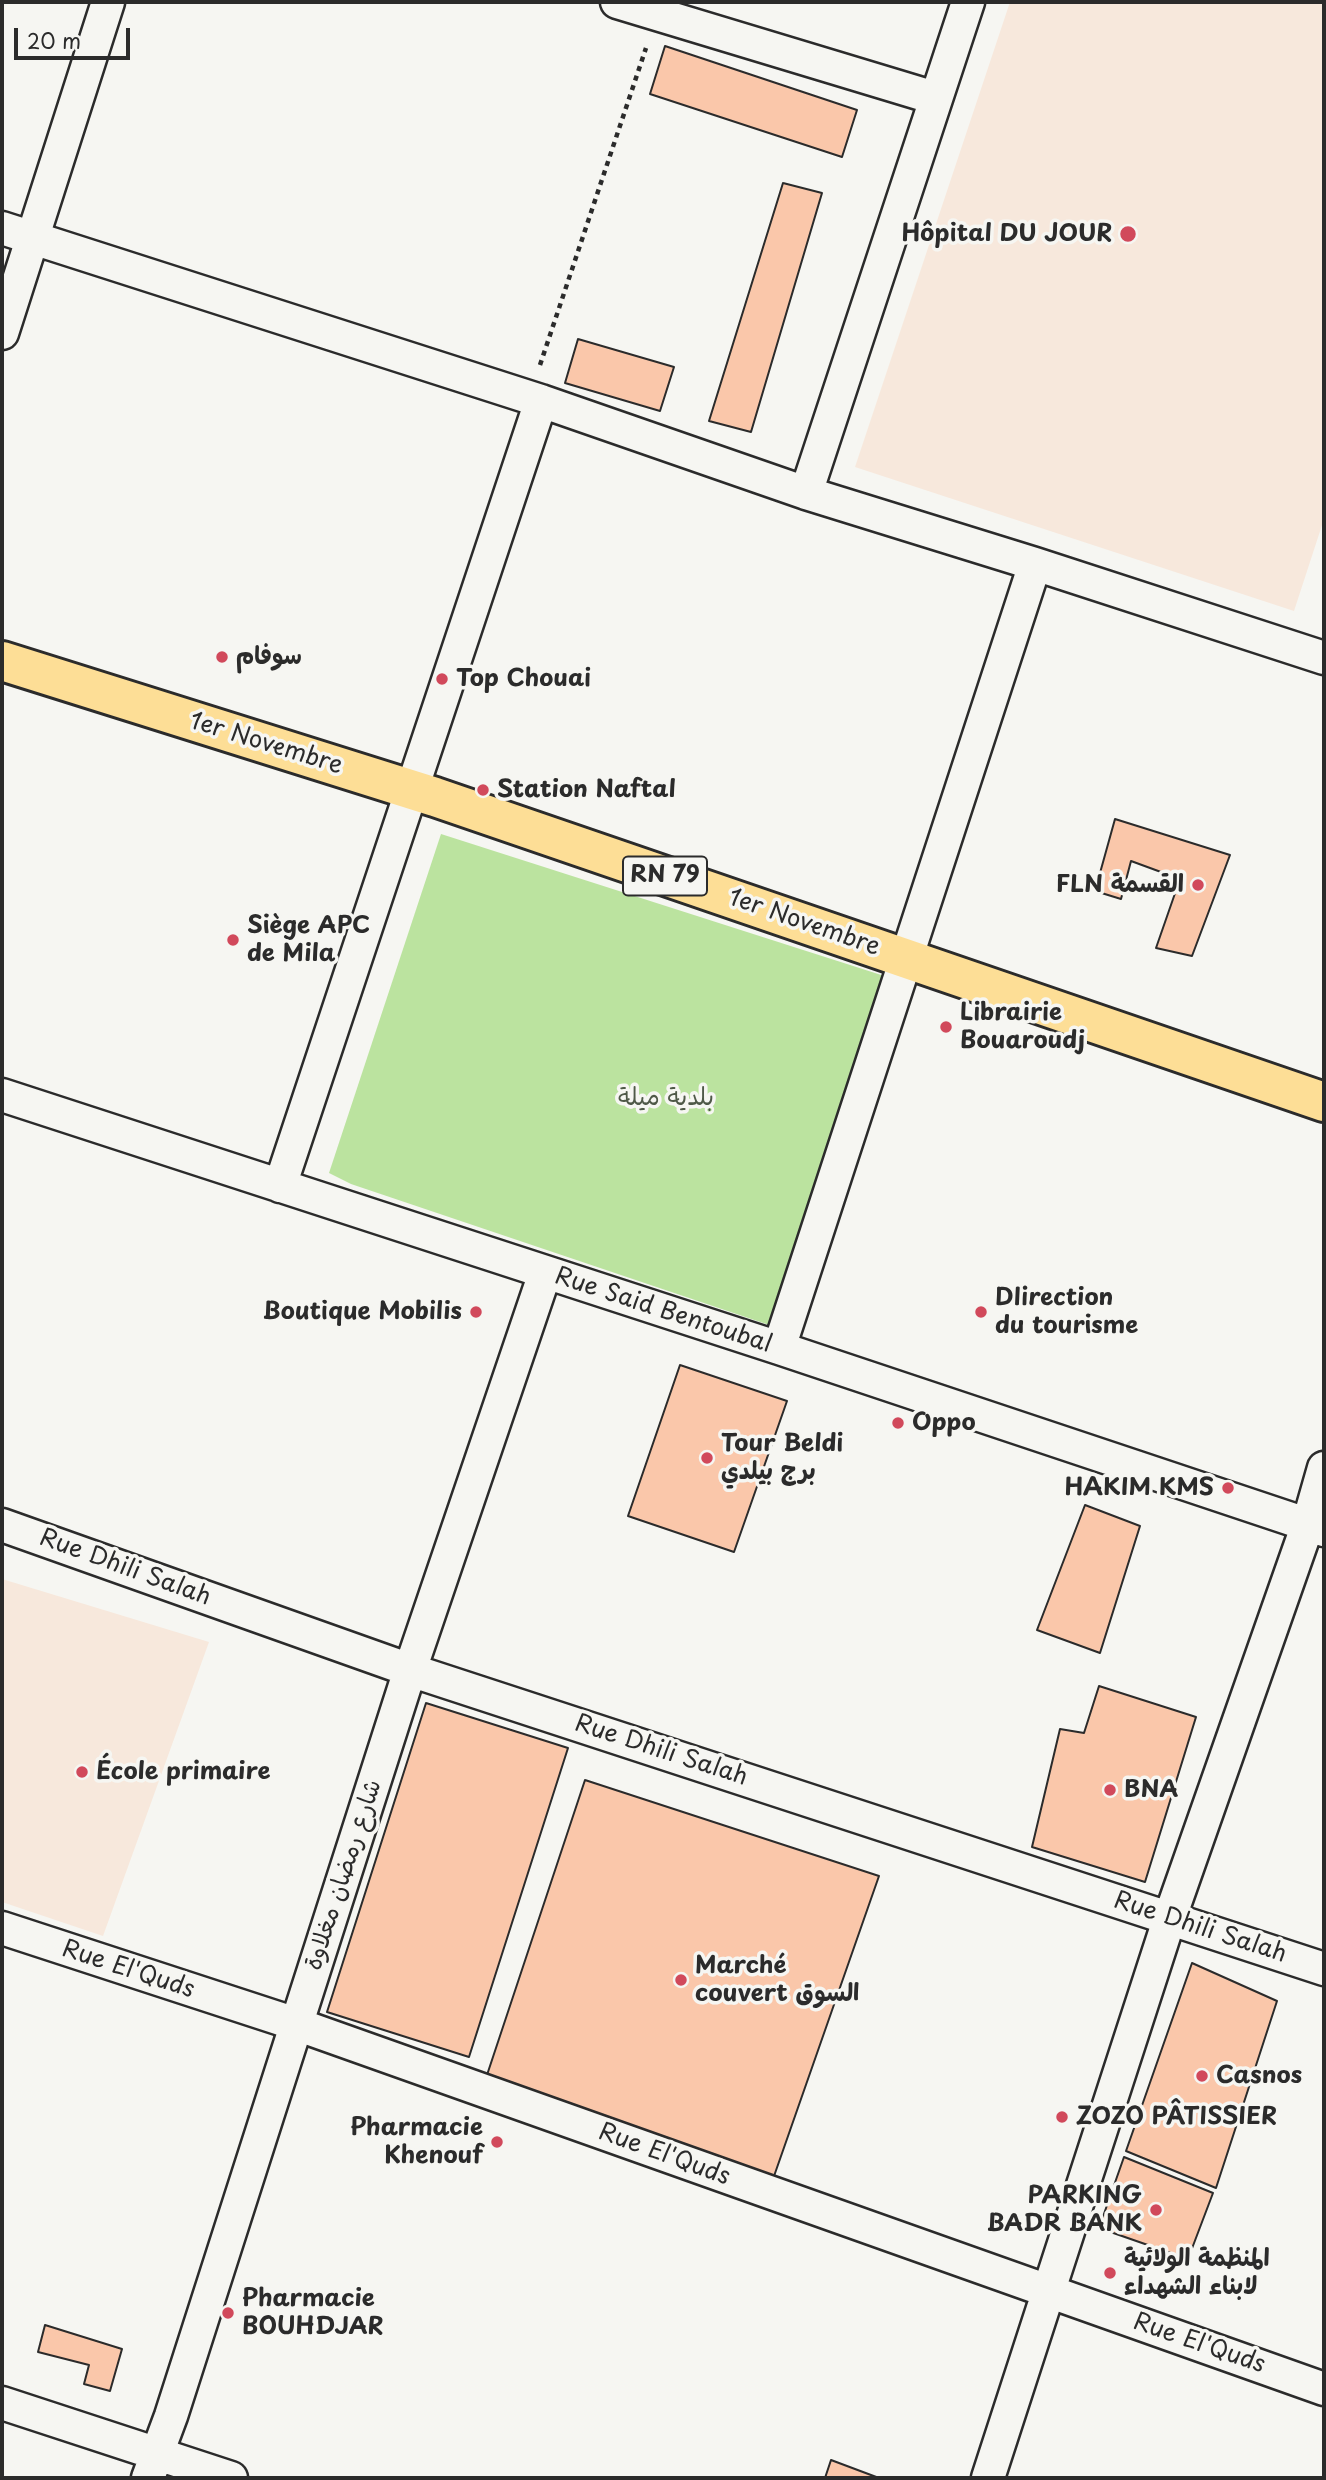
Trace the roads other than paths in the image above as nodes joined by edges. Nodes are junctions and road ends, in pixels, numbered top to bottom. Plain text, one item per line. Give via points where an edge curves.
1 (108, 2) edge
2 (617, 2) edge
3 (968, 2) edge
4 (934, 98) junction
5 (2, 228) edge
6 (33, 239) junction
7 (2, 333) edge
8 (535, 399) junction
9 (806, 493) junction
10 (1035, 564) junction
11 (1324, 659) edge
12 (2, 661) edge
13 (412, 789) junction
14 (906, 958) junction
15 (2, 1095) edge
16 (1324, 1102) edge
17 (280, 1186) junction
18 (545, 1273) junction
19 (779, 1348) junction
20 (1324, 1468) edge
21 (2, 1525) edge
22 (1316, 1527) edge
23 (410, 1670) junction
24 (1170, 1917) junction
25 (2, 1928) edge
26 (1324, 1969) edge
27 (296, 2024) junction
28 (1049, 2292) junction
29 (1324, 2389) edge
30 (2, 2403) edge
31 (153, 2466) edge
32 (231, 2478) edge
33 (988, 2478) edge

1 - 6 street
2 - 4 street
3 - 4 street
4 - 9 street
5 - 6 street
6 - 7 street
6 - 8 street
8 - 9 street
8 - 13 street
9 - 10 street
10 - 11 street
10 - 14 street
12 - 13 main road, 1er Novembre / RN 79
13 - 14 main road, 1er Novembre / RN 79
13 - 17 street
14 - 16 main road, 1er Novembre / RN 79
14 - 19 street
15 - 17 street, Rue Said Bentoubal
17 - 18 street, Rue Said Bentoubal
18 - 19 street, Rue Said Bentoubal
18 - 23 street, شارع رمضان مغلاوة
19 - 22 street, Rue Said Bentoubal
20 - 22 street
21 - 23 street, Rue Dhili Salah
22 - 24 street
23 - 24 street, Rue Dhili Salah
23 - 27 street, شارع رمضان مغلاوة
24 - 26 street, Rue Dhili Salah
24 - 28 street
25 - 27 street, Rue El'Quds
27 - 28 street, Rue El'Quds
27 - 31 street, شارع رمضان مغلاوة
28 - 29 street, Rue El'Quds
28 - 33 street
30 - 31 street
31 - 32 street

